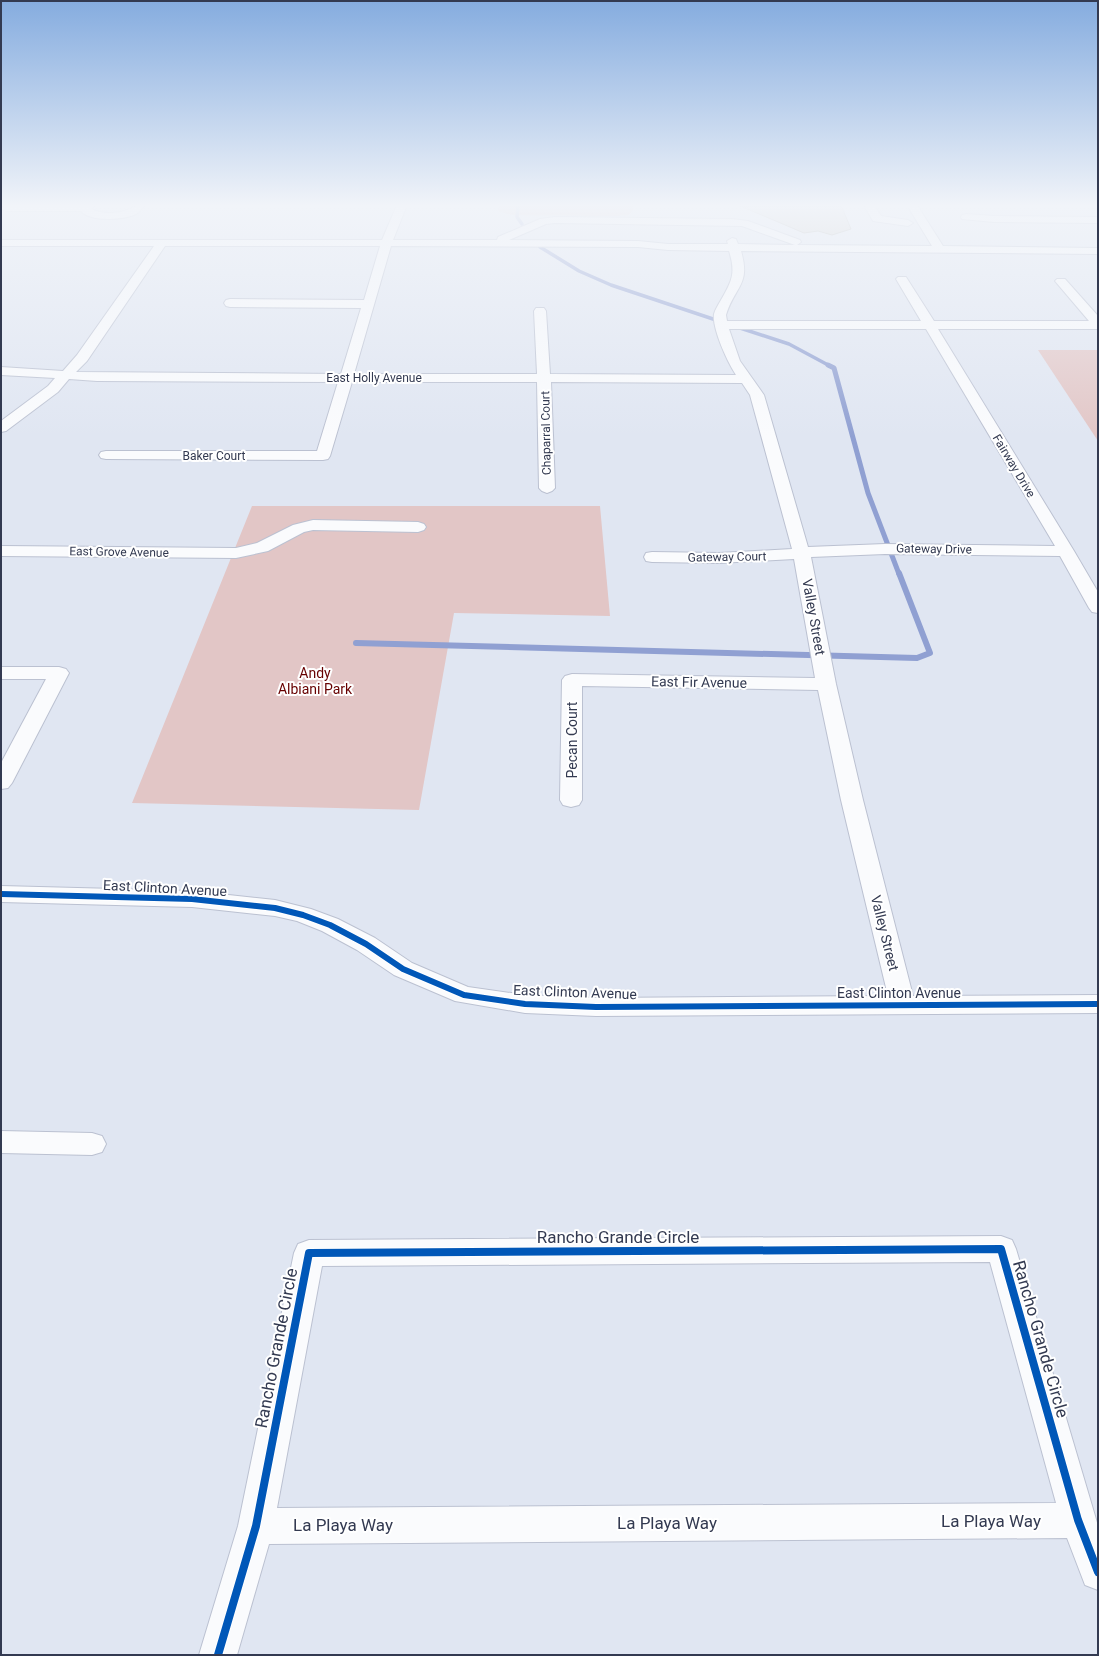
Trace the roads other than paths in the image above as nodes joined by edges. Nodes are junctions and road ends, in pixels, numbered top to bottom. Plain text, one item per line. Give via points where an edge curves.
1 (135, 282) edge
2 (375, 282) edge
3 (738, 282) edge
4 (904, 282) edge
5 (1062, 282) edge
6 (230, 303) dead end
7 (369, 304) junction
8 (540, 311) dead end
9 (1098, 324) edge
10 (722, 325) junction
11 (930, 325) junction
12 (1, 371) edge
13 (66, 375) junction
14 (347, 378) junction
15 (544, 378) junction
16 (747, 379) junction
17 (1, 428) edge
18 (106, 455) dead end
19 (547, 488) dead end
20 (418, 526) dead end
21 (1, 551) edge
22 (1066, 551) junction
23 (802, 554) junction
24 (652, 557) dead end
25 (1098, 608) edge
26 (1, 673) edge
27 (572, 680) joint
28 (826, 684) junction
29 (1, 783) edge
30 (571, 800) dead end
31 (1, 894) edge
32 (1098, 1004) edge
33 (903, 1005) junction
34 (1, 1142) edge
35 (92, 1144) dead end
36 (1078, 1520) junction
37 (256, 1526) junction
38 (1098, 1572) edge
39 (218, 1655) edge

1 - 13 street via 82,358
2 - 7 street
3 - 10 street, Valley Street via 722,309
4 - 11 street, Fairway Drive
5 - 9 street
6 - 7 street
7 - 14 street
8 - 15 street, Chaparral Court
9 - 11 street
10 - 11 street
10 - 16 street, Valley Street via 735,363
11 - 22 street, Fairway Drive
12 - 13 street, East Holly Avenue
13 - 14 street, East Holly Avenue
13 - 17 street via 36,403
14 - 15 street, East Holly Avenue
14 - 18 street, Baker Court via 323,456
15 - 16 street, East Holly Avenue
15 - 19 street, Chaparral Court
16 - 23 street, Valley Street via 757,395
20 - 21 street, East Grove Avenue via 299,528 262,547 236,553
22 - 23 street, Gateway Drive via 885,549
22 - 25 street, Fairway Drive
23 - 24 street, Gateway Court via 719,558
23 - 28 street, Valley Street
26 - 29 street via 59,674
27 - 28 street, East Fir Avenue
27 - 30 street, Pecan Court
28 - 33 street, Valley Street
31 - 33 street, East Clinton Avenue via 192,898 275,908 330,925 403,968 464,995 525,1004 570,1007
32 - 33 street, East Clinton Avenue
34 - 35 street
36 - 37 street, La Playa Way
36 - 37 street, Rancho Grande Circle via 1001,1249 309,1253
36 - 38 street, Rancho Grande Circle
37 - 39 street, Rancho Grande Circle

